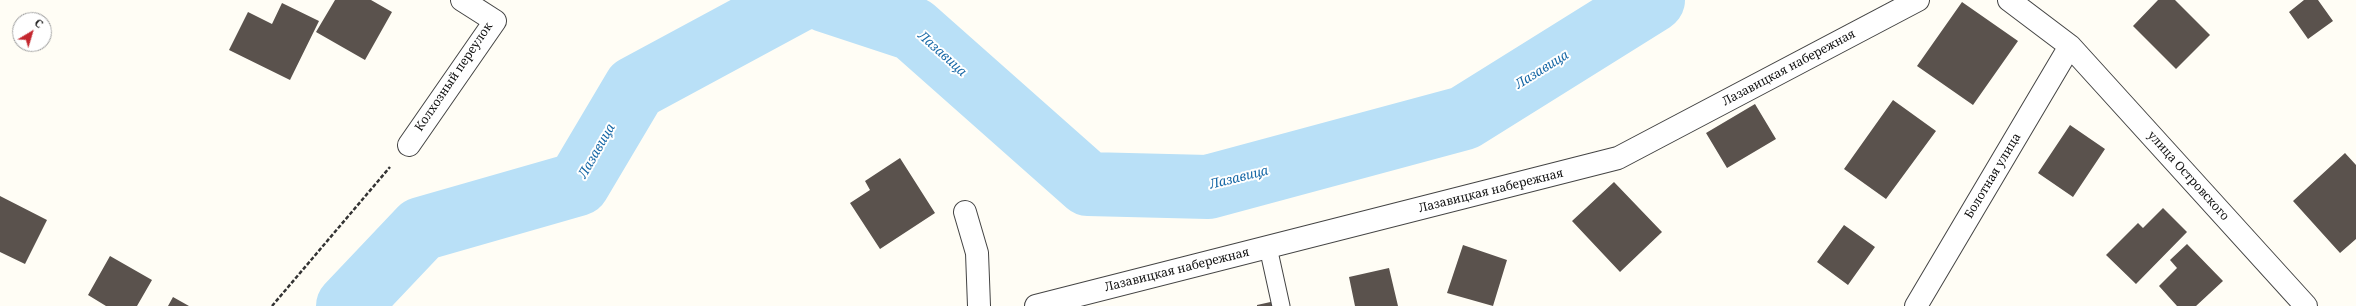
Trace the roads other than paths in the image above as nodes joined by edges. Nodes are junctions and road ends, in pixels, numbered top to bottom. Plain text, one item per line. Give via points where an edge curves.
1 (462, 0) edge
2 (1918, 0) edge
3 (2009, 0) edge
4 (2070, 46) junction
5 (409, 145) road end
6 (965, 212) dead end
7 (1268, 247) junction
8 (979, 306) edge
9 (1036, 306) edge
10 (1281, 306) edge
11 (1916, 306) edge
12 (2306, 306) edge

1 - 5 street, Колхозный переулок via 495,21
2 - 7 street, Лазавицкая набережная via 1618,158
3 - 4 street
4 - 11 street, Болотная улица
4 - 12 street, улица Островского
6 - 8 street via 977,253
7 - 9 street, Лазавицкая набережная
7 - 10 lane

